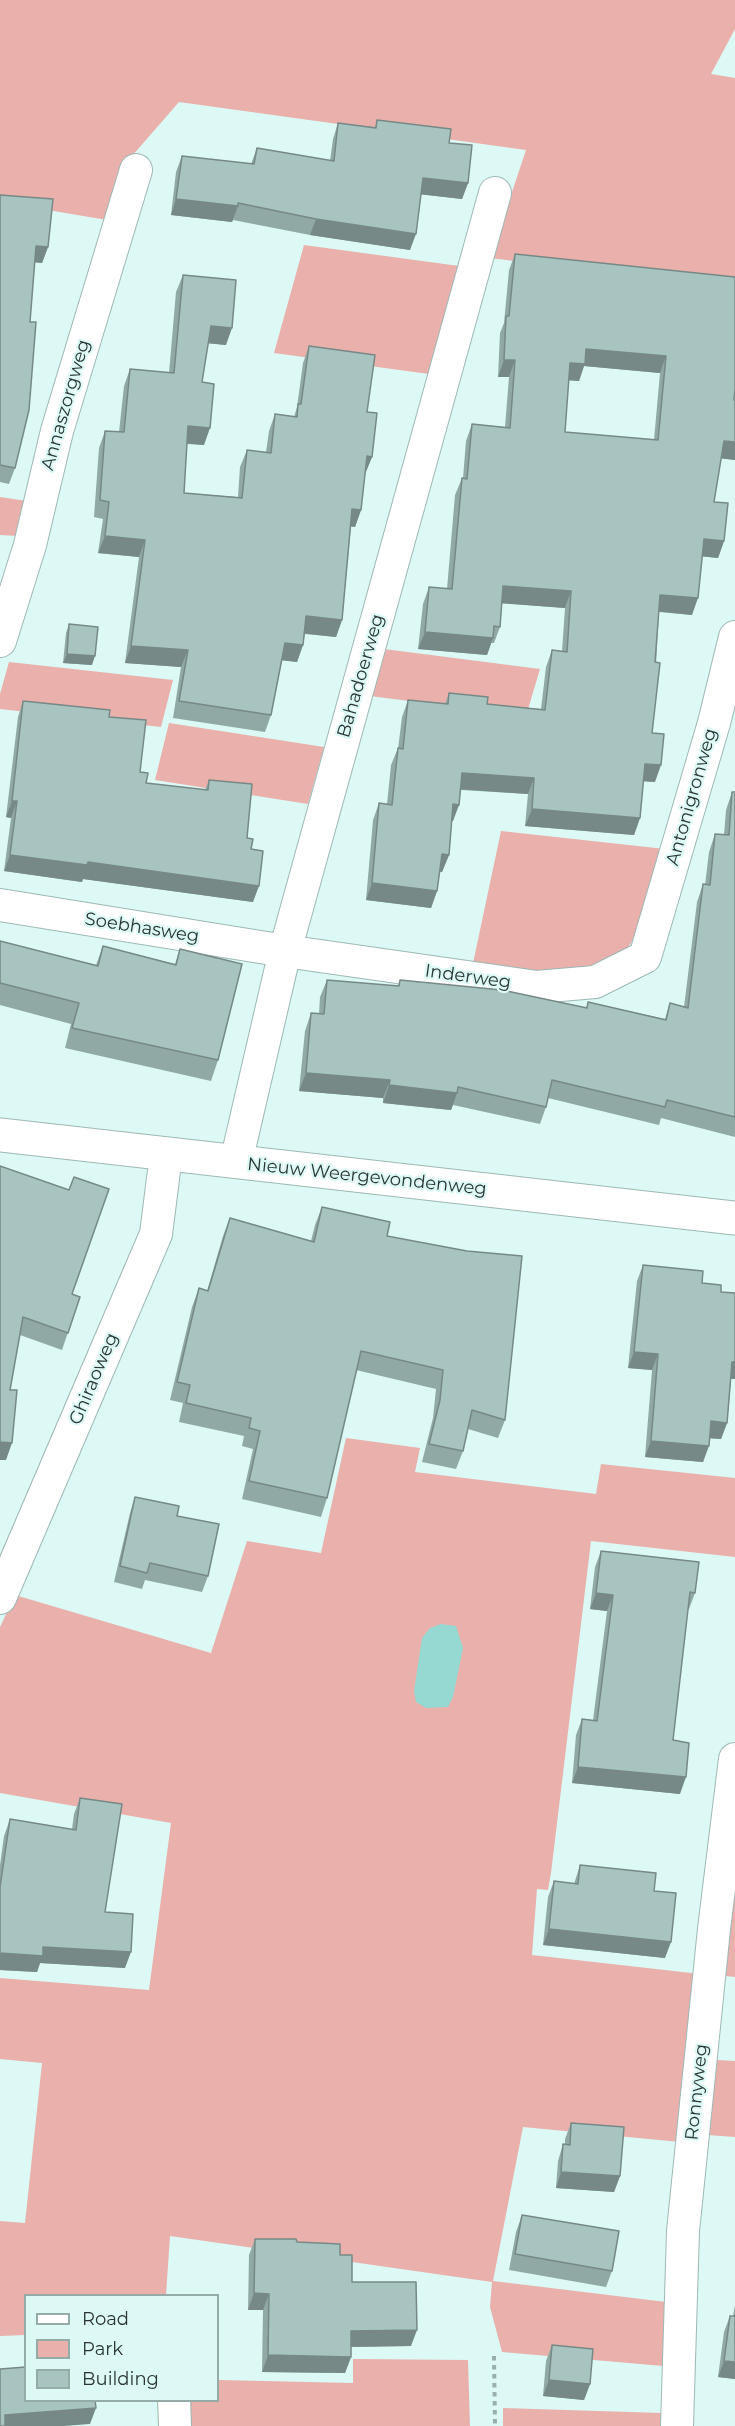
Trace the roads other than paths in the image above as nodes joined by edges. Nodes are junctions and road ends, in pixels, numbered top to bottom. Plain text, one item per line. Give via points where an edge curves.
1 (136, 170) dead end
2 (495, 193) dead end
3 (735, 636) edge
4 (0, 641) edge
5 (0, 905) edge
6 (285, 951) junction
7 (645, 957) joint
8 (0, 1135) edge
9 (166, 1155) junction
10 (236, 1162) junction
11 (735, 1218) edge
12 (0, 1598) edge
13 (735, 1759) edge
14 (174, 2402) edge
15 (175, 2426) edge
16 (677, 2426) edge

1 - 4 street, Annaszorgweg via 57,431 30,545
2 - 6 street, Bahadoerweg
3 - 7 street, Antonigronweg via 714,723
5 - 6 street, Soebhasweg
6 - 7 street, Inderweg via 537,987 595,982
6 - 10 street, Bahadoerweg
8 - 9 street, Nieuw Weergevondenweg
9 - 10 street, Nieuw Weergevondenweg
9 - 12 street, Ghiraoweg via 156,1234
10 - 11 street, Nieuw Weergevondenweg
13 - 16 street, Ronnyweg via 683,2231
14 - 15 street

